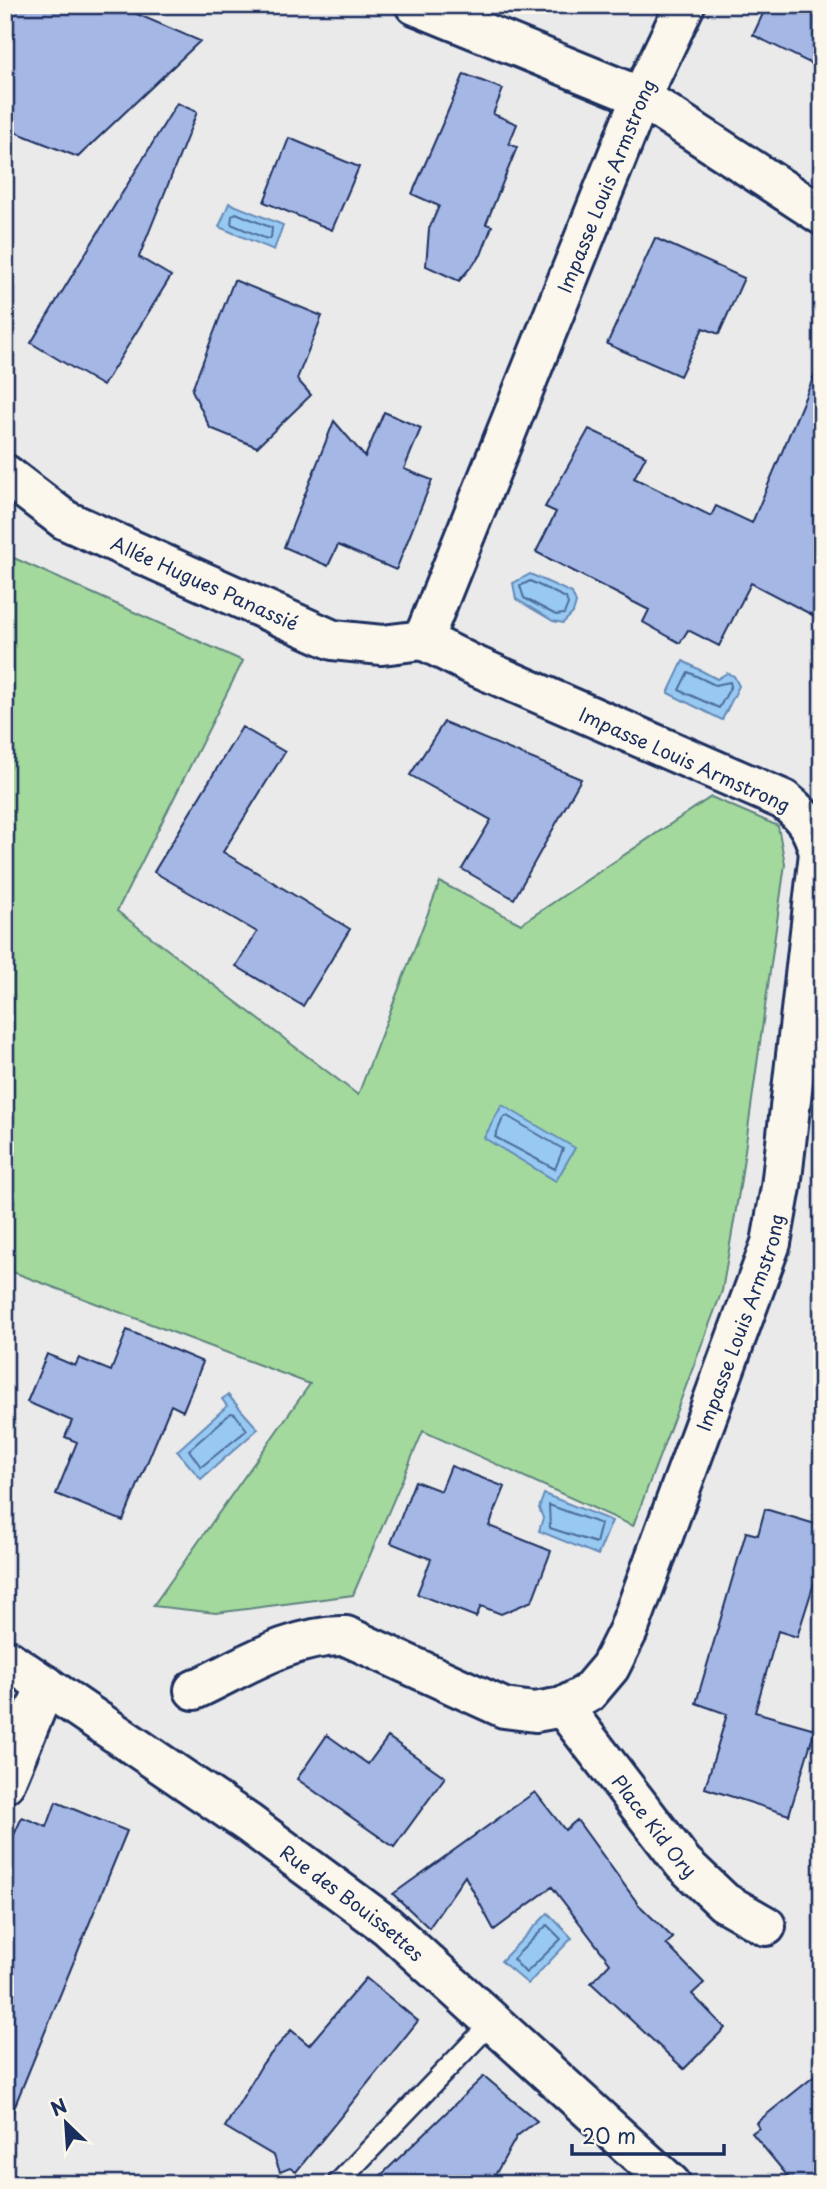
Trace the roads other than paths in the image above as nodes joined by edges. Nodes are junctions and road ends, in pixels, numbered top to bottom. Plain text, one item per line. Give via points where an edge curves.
1 (415, 5) edge
2 (685, 5) edge
3 (641, 97) junction
4 (822, 215) edge
5 (5, 474) edge
6 (423, 640) junction
7 (5, 1658) edge
8 (46, 1685) junction
9 (194, 1690) dead end
10 (563, 1707) junction
11 (5, 1783) edge
12 (766, 1926) dead end
13 (492, 2022) junction
14 (337, 2184) edge
15 (671, 2184) edge

1 - 3 street
2 - 3 street, Impasse Louis Armstrong
3 - 4 street
3 - 6 street, Impasse Louis Armstrong
5 - 6 street, Allée Hugues Panassié via 65,520 333,640 382,645
6 - 10 street, Impasse Louis Armstrong via 784,800 802,814 819,853 771,1242 628,1631 610,1667 588,1693
7 - 8 street, Rue des Bouissettes
8 - 11 street
8 - 13 street, Rue des Bouissettes via 248,1823 387,1926
9 - 10 street, Impasse Louis Armstrong via 277,1651 323,1635 346,1636 504,1708 535,1712
10 - 12 street, Place Kid Ory via 683,1863 724,1902
13 - 14 lane
13 - 15 street, Rue des Bouissettes

